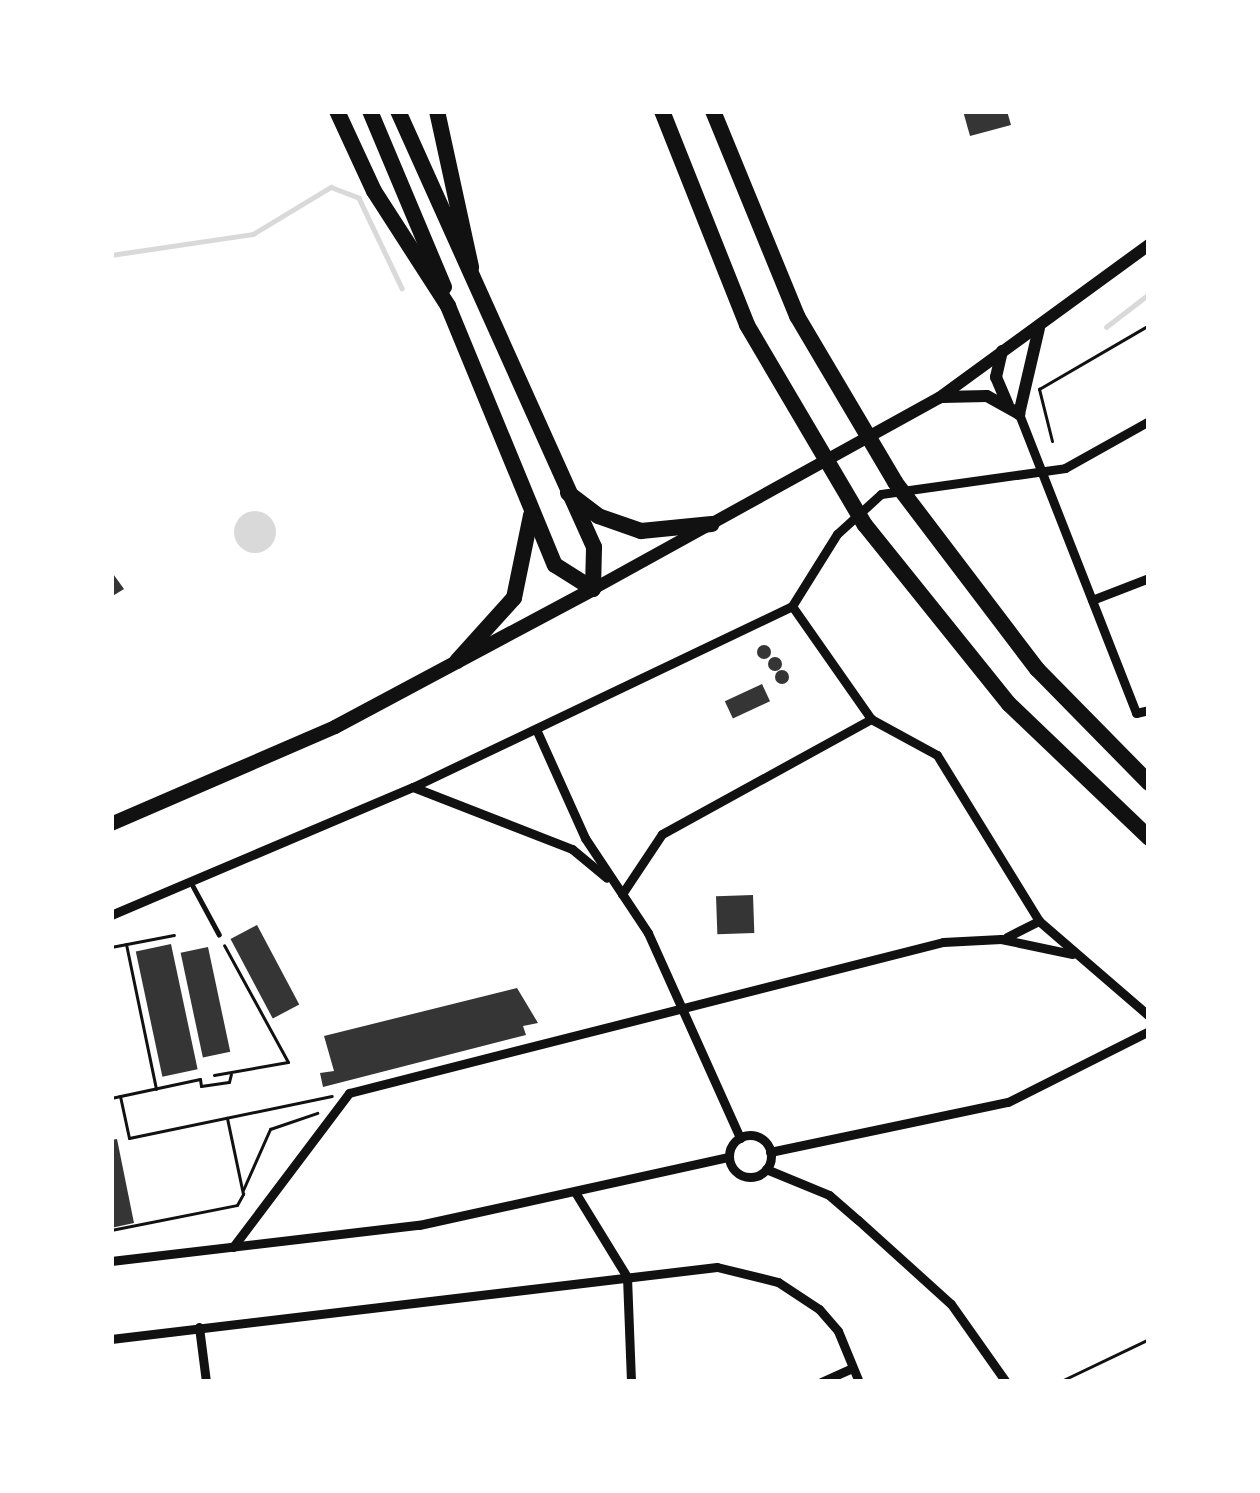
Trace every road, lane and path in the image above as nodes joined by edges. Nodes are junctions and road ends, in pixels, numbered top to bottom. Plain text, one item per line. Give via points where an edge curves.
1 (337, 111) edge
2 (370, 111) edge
3 (398, 111) edge
4 (437, 111) edge
5 (662, 111) edge
6 (713, 111) edge
7 (1149, 245) edge
8 (476, 285) junction
9 (448, 306) junction
10 (1149, 325) edge
11 (1039, 328) junction
12 (995, 358) junction
13 (1020, 387) junction
14 (939, 398) junction
15 (1014, 410) junction
16 (1149, 421) edge
17 (1052, 441) dead end
18 (1043, 473) junction
19 (564, 490) junction
20 (531, 502) junction
21 (712, 524) junction
22 (1149, 578) edge
23 (593, 589) junction
24 (1092, 600) junction
25 (792, 606) junction
26 (458, 661) junction
27 (1149, 710) edge
28 (871, 719) junction
29 (536, 729) junction
30 (1149, 783) edge
31 (413, 787) junction
32 (111, 824) edge
33 (585, 838) junction
34 (1149, 838) edge
35 (572, 849) junction
36 (613, 883) junction
37 (193, 886) junction
38 (622, 894) junction
39 (111, 915) edge
40 (1039, 921) junction
41 (219, 934) joint
42 (174, 935) dead end
43 (1001, 939) junction
44 (126, 944) junction
45 (111, 947) edge
46 (1072, 954) junction
47 (684, 1008) junction
48 (1149, 1016) edge
49 (1149, 1031) edge
50 (231, 1072) junction
51 (214, 1076) dead end
52 (156, 1088) junction
53 (349, 1093) junction
54 (120, 1096) junction
55 (111, 1098) edge
56 (318, 1112) dead end
57 (227, 1118) junction
58 (740, 1138) junction
59 (770, 1152) junction
60 (729, 1157) junction
61 (766, 1169) junction
62 (243, 1190) junction
63 (575, 1192) junction
64 (111, 1230) edge
65 (233, 1246) junction
66 (111, 1262) edge
67 (627, 1277) junction
68 (199, 1328) junction
69 (111, 1339) edge
70 (1149, 1339) edge
71 (853, 1368) junction
72 (206, 1382) edge
73 (631, 1382) edge
74 (821, 1382) edge
75 (859, 1382) edge
76 (1006, 1382) edge
77 (1058, 1382) edge

1 - 9 highway via 385,211
2 - 9 highway
3 - 8 highway
4 - 8 highway
5 - 34 highway via 711,243 791,406 923,602 1009,704
6 - 30 highway via 767,255 837,385 961,574 1037,669
7 - 11 street
8 - 19 highway
9 - 20 highway
10 - 17 path via 1039,389
11 - 12 street
11 - 13 street
12 - 13 street
12 - 14 street
12 - 15 street
13 - 15 street
14 - 15 street via 987,396
14 - 21 street
15 - 18 street
16 - 18 street
18 - 24 street
18 - 25 street via 881,494 837,534
19 - 21 highway via 598,516 641,531
19 - 23 highway via 594,548
20 - 23 highway via 555,565
20 - 26 highway via 525,573 514,598
21 - 23 street
22 - 24 street
23 - 26 main road
24 - 27 street via 1136,712
25 - 28 street
25 - 29 street
26 - 32 main road via 259,764
28 - 38 street via 662,834
28 - 40 street via 938,755
29 - 31 street
29 - 33 street
31 - 35 street
31 - 37 street
33 - 35 street
33 - 36 street
35 - 36 street
36 - 38 street
37 - 39 street
37 - 41 lane
38 - 47 street
40 - 43 street
40 - 46 street
41 - 50 path via 288,1062
42 - 44 path
43 - 46 street
43 - 47 street via 943,942
44 - 45 path
44 - 52 path
46 - 48 street
47 - 53 street
47 - 58 street
49 - 59 street via 1008,1102
50 - 51 path
50 - 52 path via 229,1082
52 - 54 path
53 - 57 path via 345,1085 330,1097
53 - 65 street
54 - 55 path
54 - 57 path via 128,1138
56 - 62 path via 270,1129
57 - 62 path
58 - 59 street via 760,1137
58 - 60 street
59 - 61 street
60 - 61 street via 743,1176
60 - 63 street
61 - 76 street via 829,1196 872,1232 951,1304
62 - 64 path via 237,1204
63 - 65 street via 419,1225
63 - 67 street
65 - 66 street
67 - 68 street
67 - 71 street via 717,1267 778,1282 838,1330
67 - 73 street
68 - 69 street
68 - 72 street
70 - 77 path
71 - 74 street
71 - 75 street

